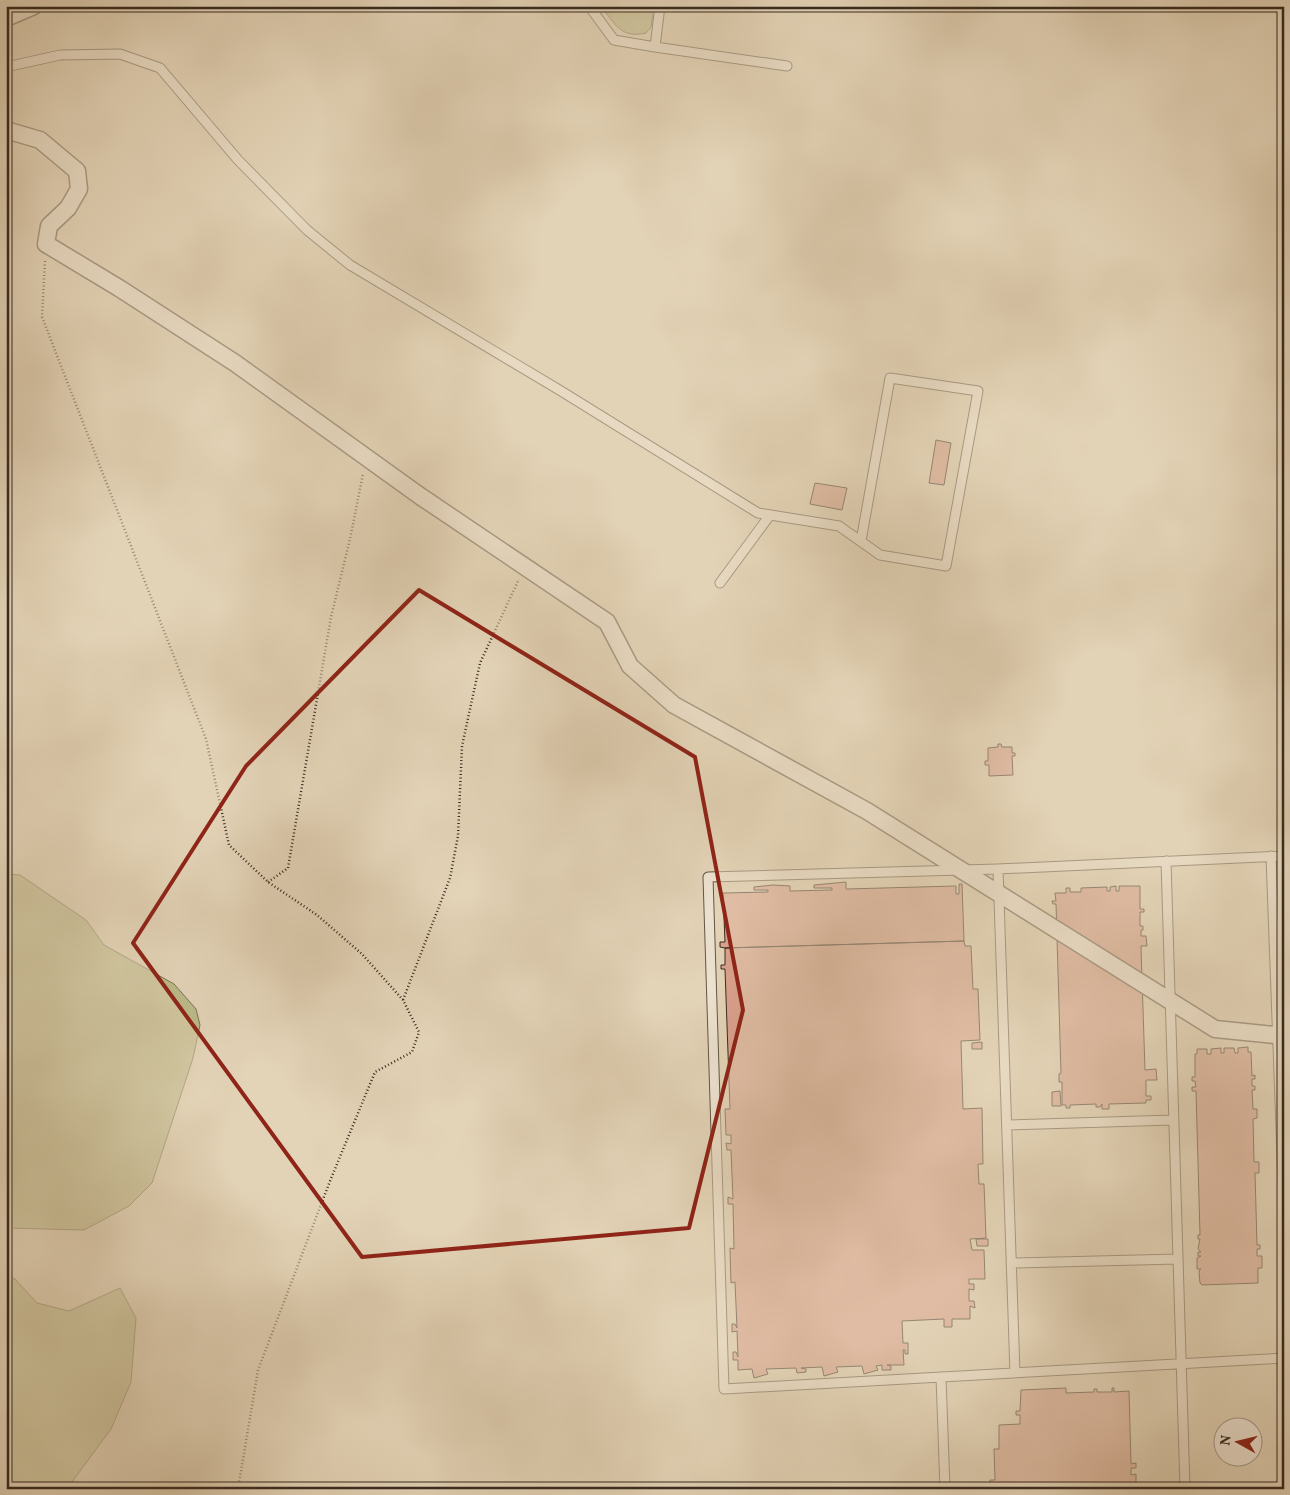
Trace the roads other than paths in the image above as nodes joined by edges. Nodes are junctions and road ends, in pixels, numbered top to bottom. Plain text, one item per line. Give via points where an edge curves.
1 (34, 6) edge
2 (590, 6) edge
3 (660, 6) edge
4 (6, 18) edge
5 (655, 48) junction
6 (6, 66) edge
7 (787, 66) dead end
8 (6, 130) edge
9 (770, 515) junction
10 (861, 541) junction
11 (720, 583) dead end
12 (1271, 856) junction
13 (1284, 856) edge
14 (1166, 861) junction
15 (998, 869) junction
16 (1284, 1036) edge
17 (1173, 1120) junction
18 (1007, 1125) junction
19 (1284, 1210) edge
20 (1178, 1259) junction
21 (1011, 1263) junction
22 (1284, 1358) edge
23 (1181, 1364) junction
24 (1015, 1373) junction
25 (941, 1377) junction
26 (945, 1489) edge
27 (1185, 1489) edge

1 - 4 street
2 - 5 lane via 614,40
3 - 5 lane
5 - 7 lane
6 - 9 lane via 60,55 120,54 160,68 238,160 307,230 350,266 758,513
8 - 16 street via 40,140 77,171 79,189 68,208 49,226 46,244 235,363 607,622 630,666 674,705 867,811 1215,1029
9 - 10 lane via 839,526
9 - 11 lane
10 - 10 lane via 890,378 978,391 946,566 880,554
12 - 13 lane
12 - 14 lane
12 - 19 lane
14 - 15 lane
14 - 17 lane
15 - 18 lane
15 - 25 lane via 708,877 724,1389
17 - 18 lane
17 - 20 lane
18 - 21 lane
20 - 21 lane
20 - 23 lane
21 - 24 lane
22 - 23 lane
23 - 24 lane
23 - 27 lane
24 - 25 lane
25 - 26 lane

